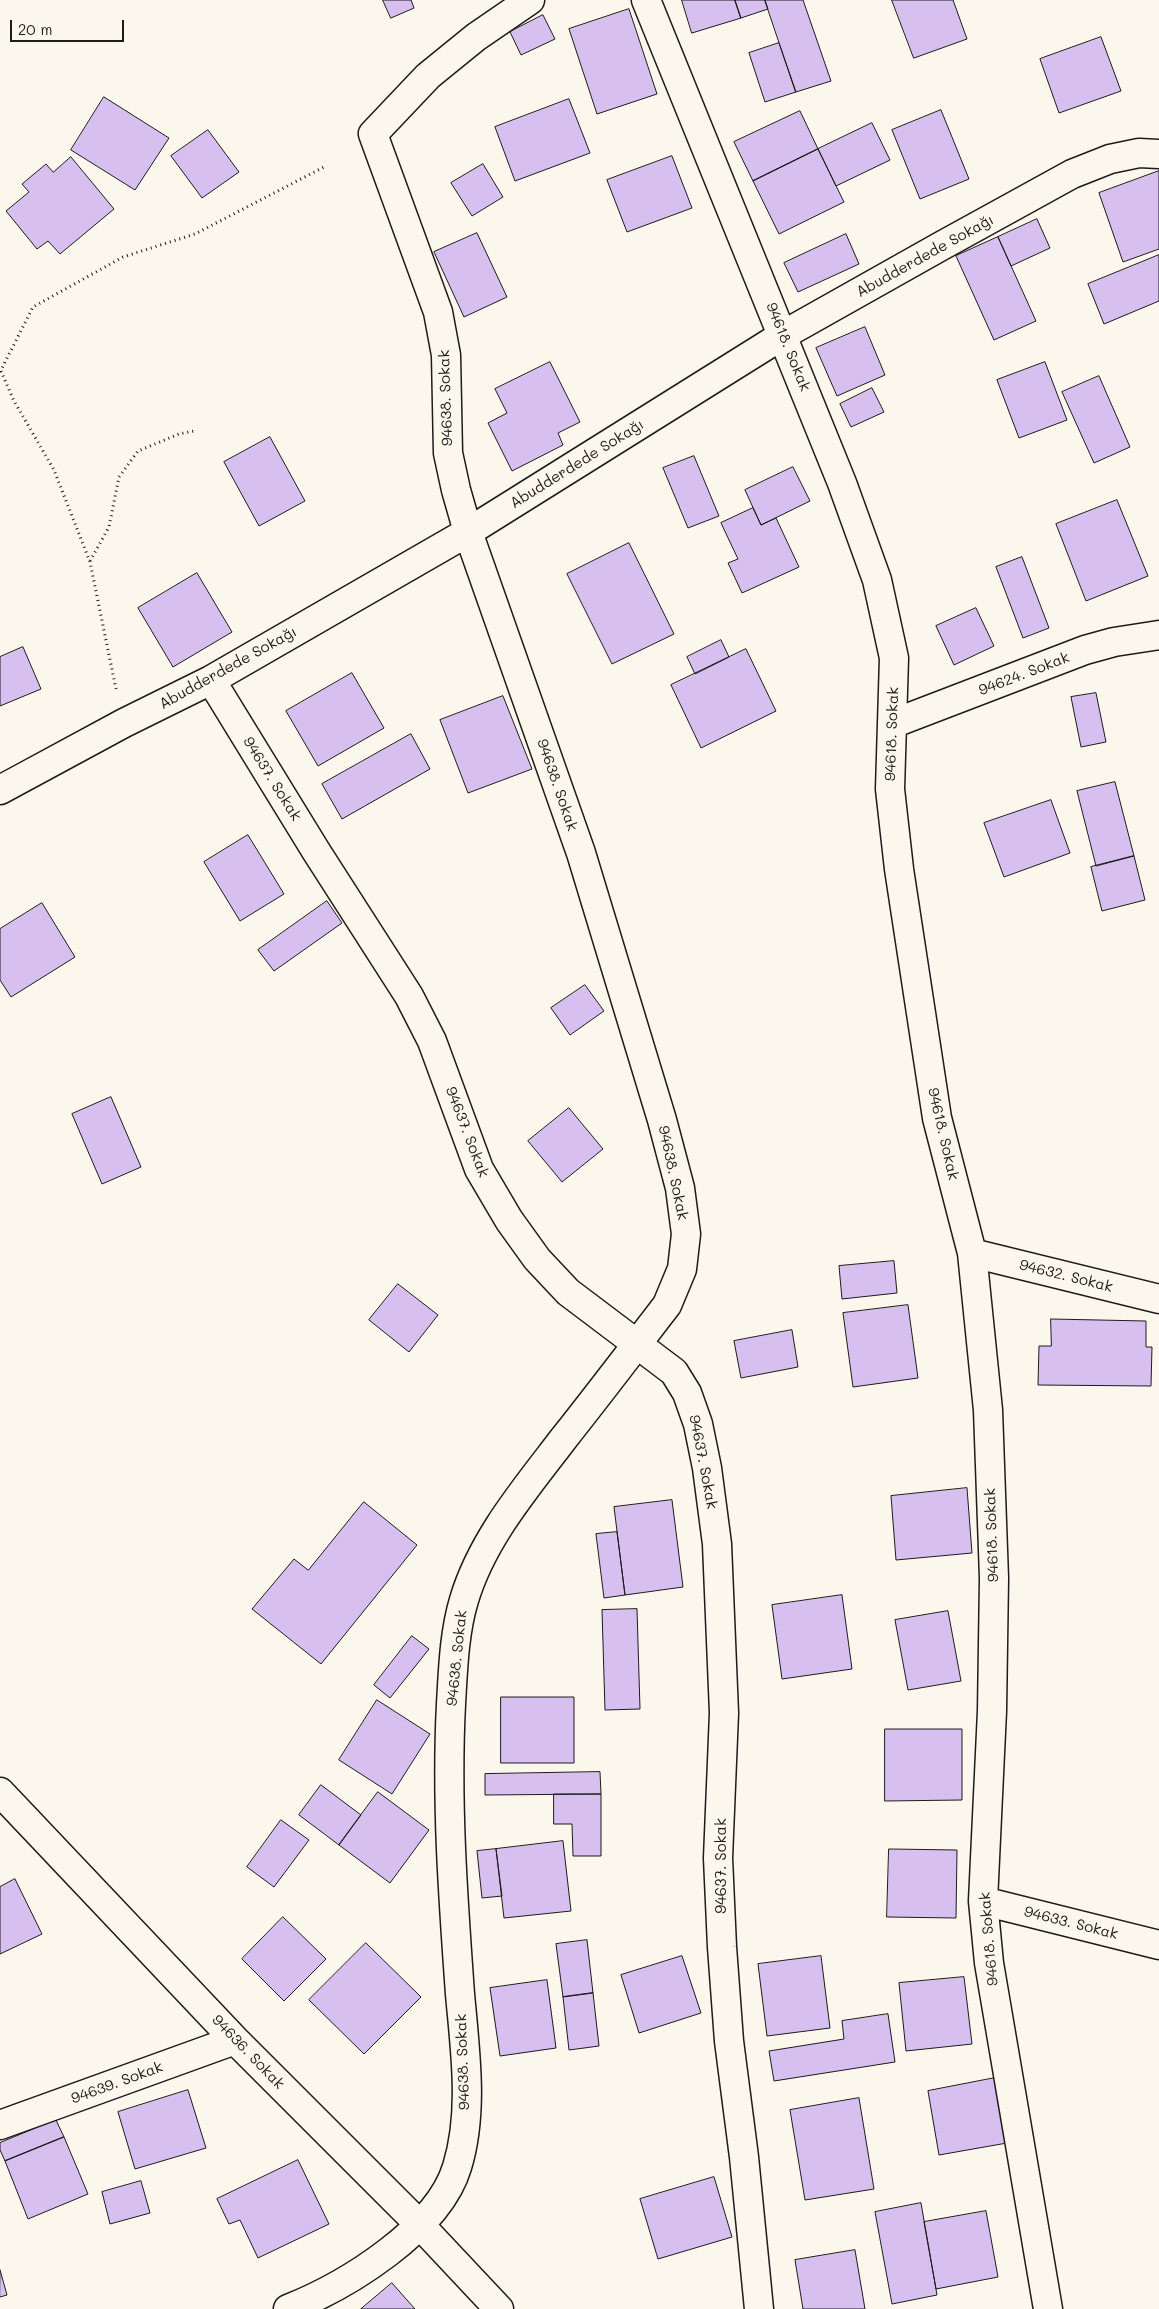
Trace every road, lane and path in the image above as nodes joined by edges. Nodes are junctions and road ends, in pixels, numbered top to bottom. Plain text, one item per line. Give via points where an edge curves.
1 (530, 0) edge
2 (646, 0) edge
3 (1159, 154) edge
4 (324, 167) dead end
5 (784, 335) junction
6 (0, 372) edge
7 (194, 431) dead end
8 (468, 532) junction
9 (90, 562) junction
10 (1159, 635) edge
11 (211, 680) junction
12 (124, 723) junction
13 (892, 724) junction
14 (0, 790) edge
15 (972, 1253) junction
16 (1159, 1299) edge
17 (637, 1344) junction
18 (0, 1792) edge
19 (983, 1902) junction
20 (1159, 1945) edge
21 (235, 2040) junction
22 (0, 2125) edge
23 (420, 2226) junction
24 (288, 2309) edge
25 (499, 2309) edge
26 (759, 2309) edge
27 (1048, 2309) edge

1 - 8 street, 94638. Sokak via 476,36 428,76 373,134 438,312 446,355 448,453
2 - 5 street, 94618. Sokak
3 - 5 street, Abudderdede Sokağı via 1139,153 1110,159 1072,174
4 - 6 path via 195,234 123,258 33,307
5 - 8 street, Abudderdede Sokağı
5 - 13 street, 94618. Sokak via 877,580 894,658
6 - 9 path via 54,470
7 - 9 path via 138,451 119,477 109,527
8 - 11 street, Abudderdede Sokağı
8 - 17 street, 94638. Sokak via 581,853 680,1188 686,1234 682,1269 667,1305
9 - 12 path
10 - 13 street, 94624. Sokak via 1085,650
11 - 12 street, Abudderdede Sokağı
11 - 17 street, 94637. Sokak via 409,996 432,1041 480,1169 509,1220 537,1259 568,1292
12 - 14 street, Abudderdede Sokağı
13 - 15 street, 94618. Sokak via 890,789 916,993 937,1118
15 - 16 street, 94632. Sokak
15 - 19 street, 94618. Sokak via 988,1410 994,1578 992,1711
17 - 23 street, 94638. Sokak via 507,1514 477,1565 463,1602 454,1657 448,1763 450,1859 466,2093 464,2134 457,2169 440,2201
17 - 26 street, 94637. Sokak via 674,1372 687,1393 698,1424 707,1468 717,1544 724,1713 718,1858 722,1947 729,2041
18 - 21 street, 94636. Sokak
19 - 20 street, 94633. Sokak
19 - 27 street, 94618. Sokak via 989,1963
21 - 22 street, 94639. Sokak
21 - 23 street, 94636. Sokak
23 - 24 street, 94638. Sokak via 357,2273
23 - 25 street, 94636. Sokak

